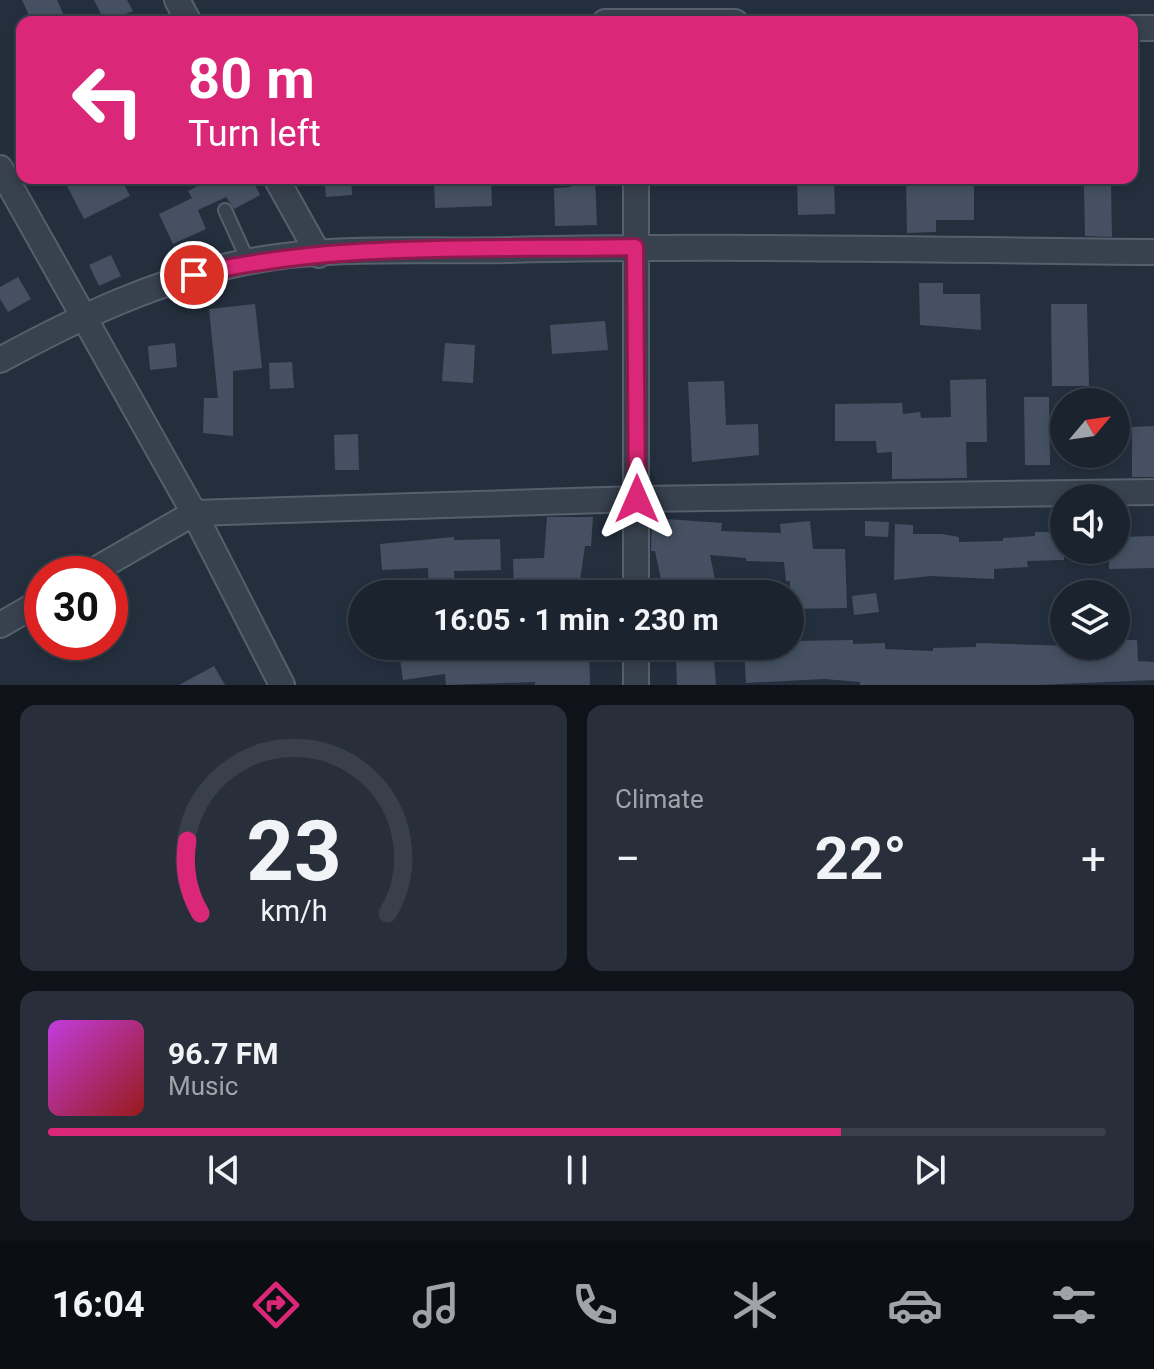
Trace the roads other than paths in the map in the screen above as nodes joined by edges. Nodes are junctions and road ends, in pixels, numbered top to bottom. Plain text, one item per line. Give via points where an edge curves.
1 (638, 14) edge
2 (662, 16) edge
3 (0, 168) edge
4 (279, 184) edge
5 (636, 184) edge
6 (225, 210) dead end
7 (635, 247) junction
8 (1154, 252) edge
9 (319, 255) junction
10 (248, 261) junction
11 (82, 315) junction
12 (0, 360) edge
13 (1154, 492) edge
14 (637, 499) junction
15 (194, 513) junction
16 (119, 556) edge
17 (636, 580) edge
18 (24, 611) edge
19 (0, 625) edge
20 (636, 660) edge
21 (282, 685) edge
22 (636, 685) edge

1 - 2 street
3 - 11 street
4 - 9 street
5 - 7 street
6 - 10 lane
7 - 8 street
7 - 9 street
7 - 14 street
9 - 10 street
10 - 11 street via 166,281
11 - 12 street
11 - 15 street
13 - 14 street
14 - 15 street
14 - 17 street
15 - 16 street
15 - 21 street
18 - 19 street
20 - 22 street

